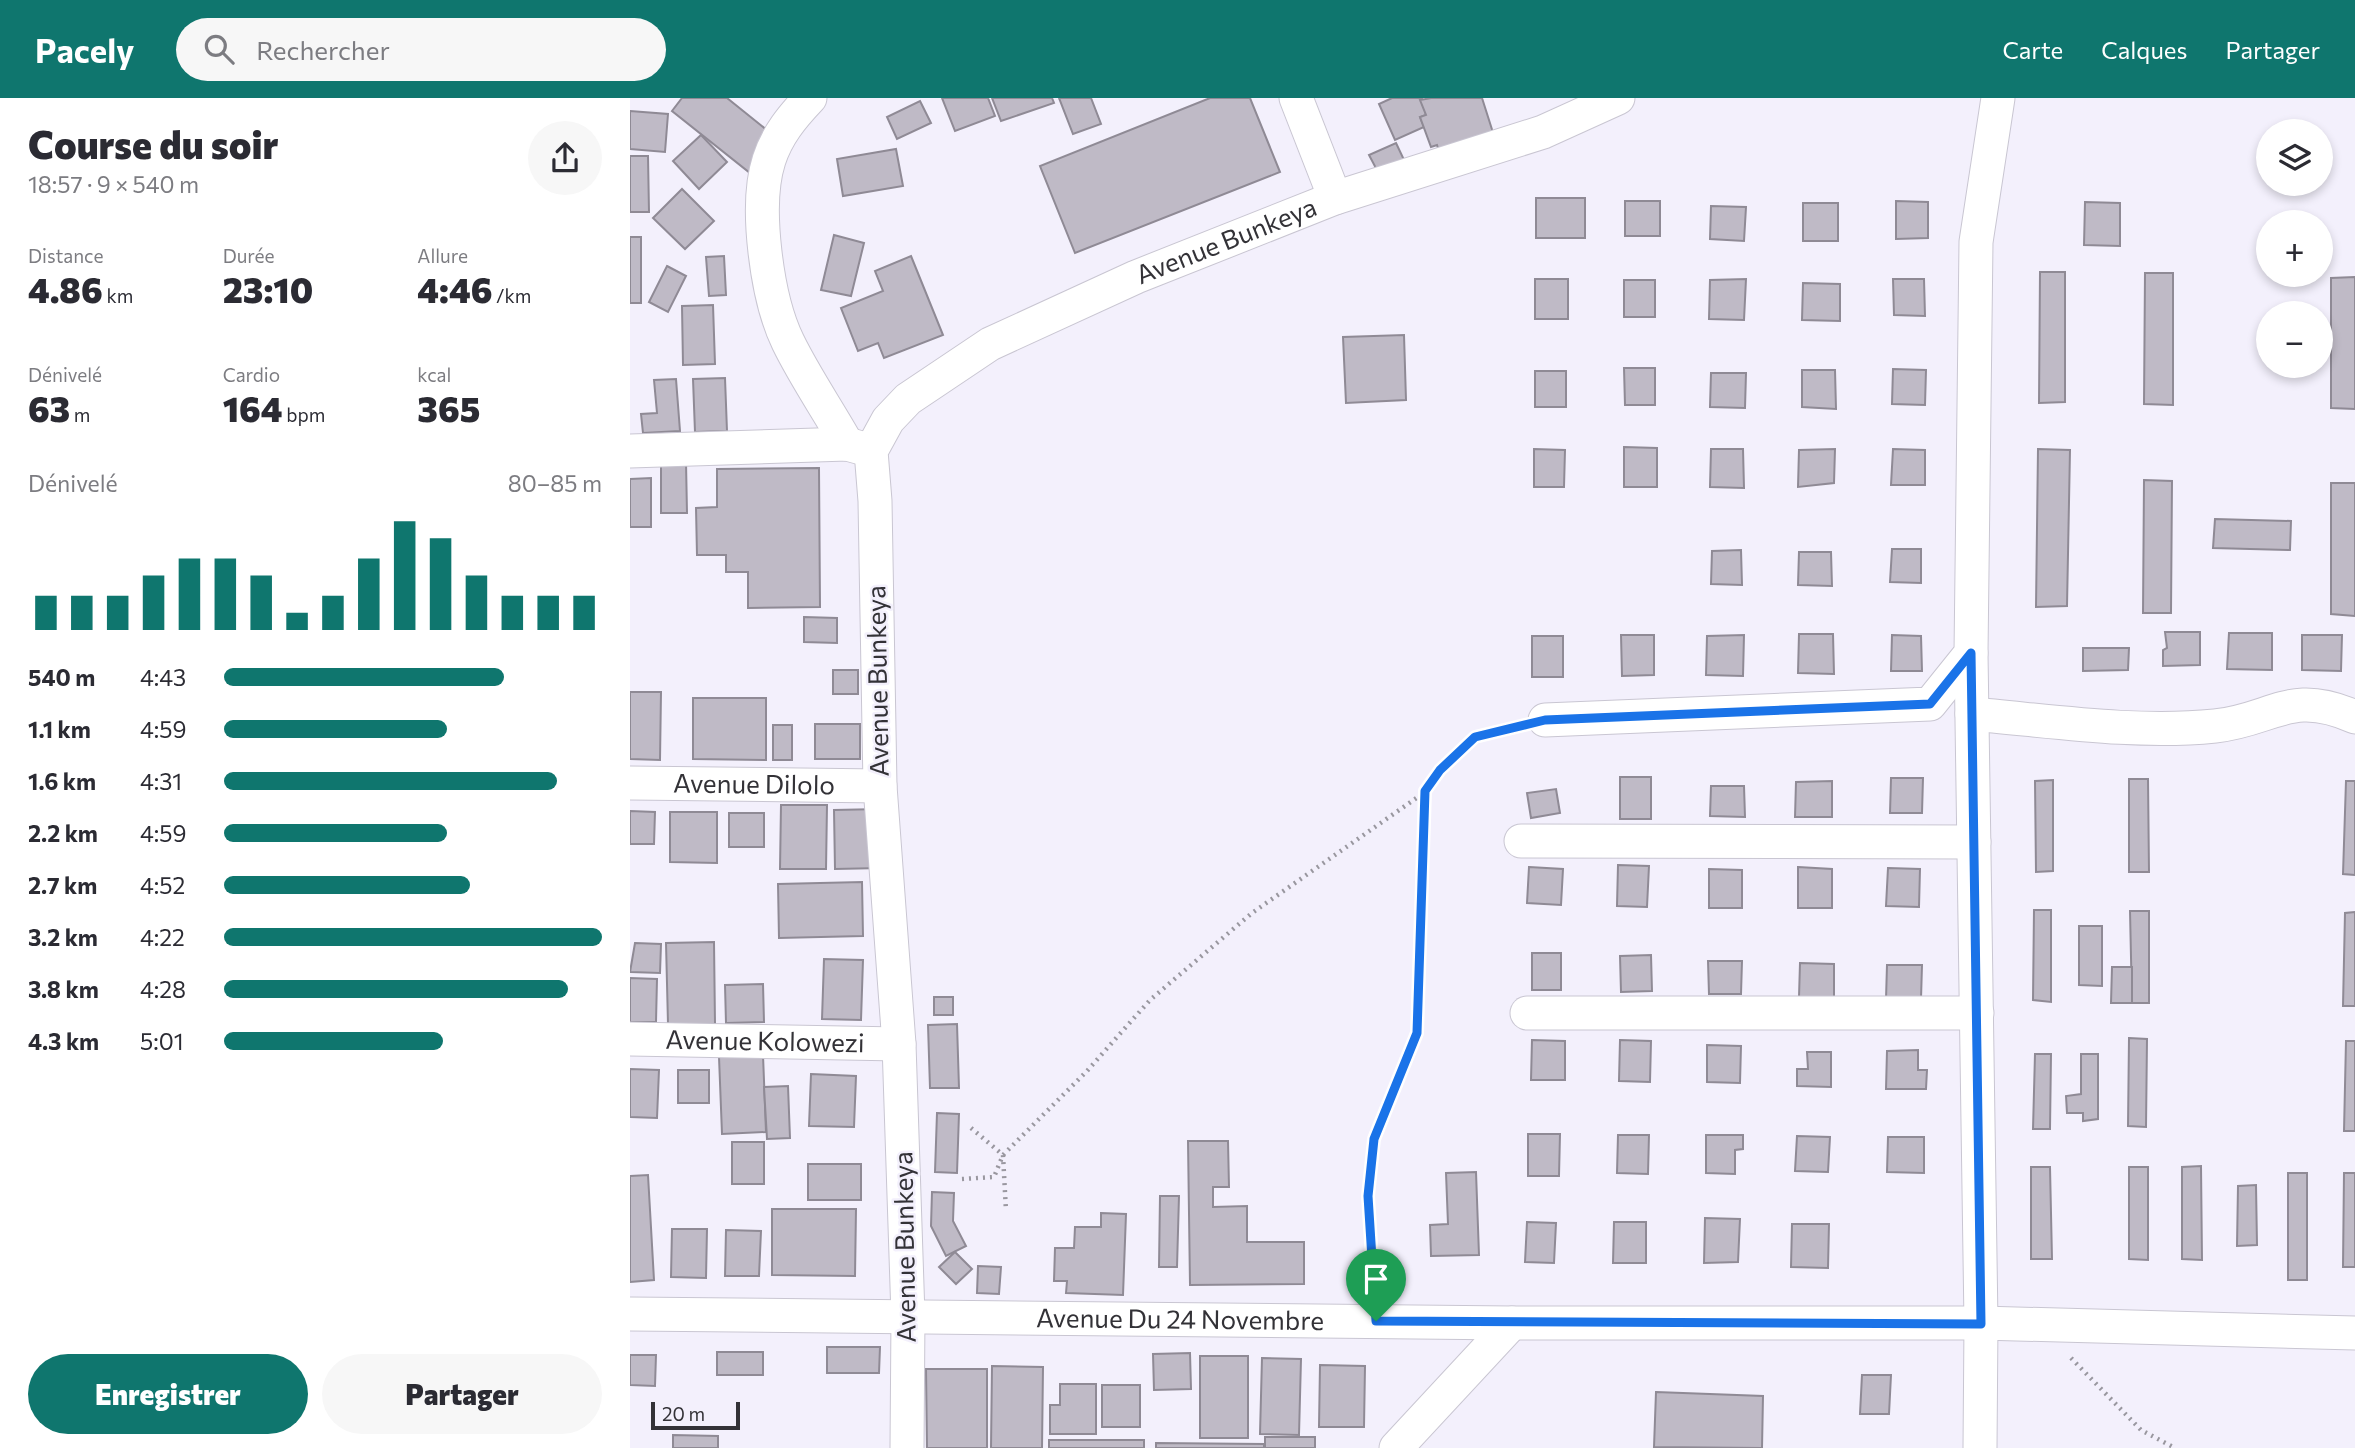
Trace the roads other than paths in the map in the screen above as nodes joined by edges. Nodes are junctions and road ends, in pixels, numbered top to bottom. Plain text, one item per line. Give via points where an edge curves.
1 (810, 98) edge
2 (1296, 98) edge
3 (1618, 98) edge
4 (1998, 98) edge
5 (1335, 198) junction
6 (859, 447) junction
7 (630, 451) edge
8 (1971, 653) junction
9 (1972, 714) junction
10 (2355, 717) edge
11 (1545, 720) road end
12 (630, 783) edge
13 (880, 786) junction
14 (1521, 841) dead end
15 (1974, 842) junction
16 (1527, 1013) dead end
17 (1977, 1013) junction
18 (630, 1039) edge
19 (900, 1044) junction
20 (630, 1314) edge
21 (908, 1315) junction
22 (1512, 1324) junction
23 (1981, 1324) junction
24 (2355, 1333) edge
25 (907, 1448) edge
26 (1396, 1448) edge
27 (1980, 1448) edge

1 - 6 street via 784,127 768,161 762,224 765,259 787,340
2 - 5 street
3 - 5 street, Avenue Bunkeya via 1543,132
4 - 8 street via 1976,242
5 - 6 street, Avenue Bunkeya via 1136,277 990,344 908,399
6 - 7 street
6 - 13 street, Avenue Bunkeya via 876,501
8 - 9 street
8 - 11 street via 1930,704
9 - 10 street via 2118,726 2216,726 2295,703
9 - 15 street
12 - 13 street, Avenue Dilolo
13 - 19 street, Avenue Bunkeya
14 - 15 street
15 - 17 street
16 - 17 street
17 - 23 street
18 - 19 street, Avenue Kolowezi
19 - 21 street, Avenue Bunkeya
20 - 21 street, Avenue Du 24 Novembre
21 - 22 street, Avenue Du 24 Novembre
21 - 25 street, Avenue Bunkeya
22 - 23 street, Avenue Du 24 Novembre
22 - 26 street
23 - 24 street, Avenue Du 24 Novembre
23 - 27 street

